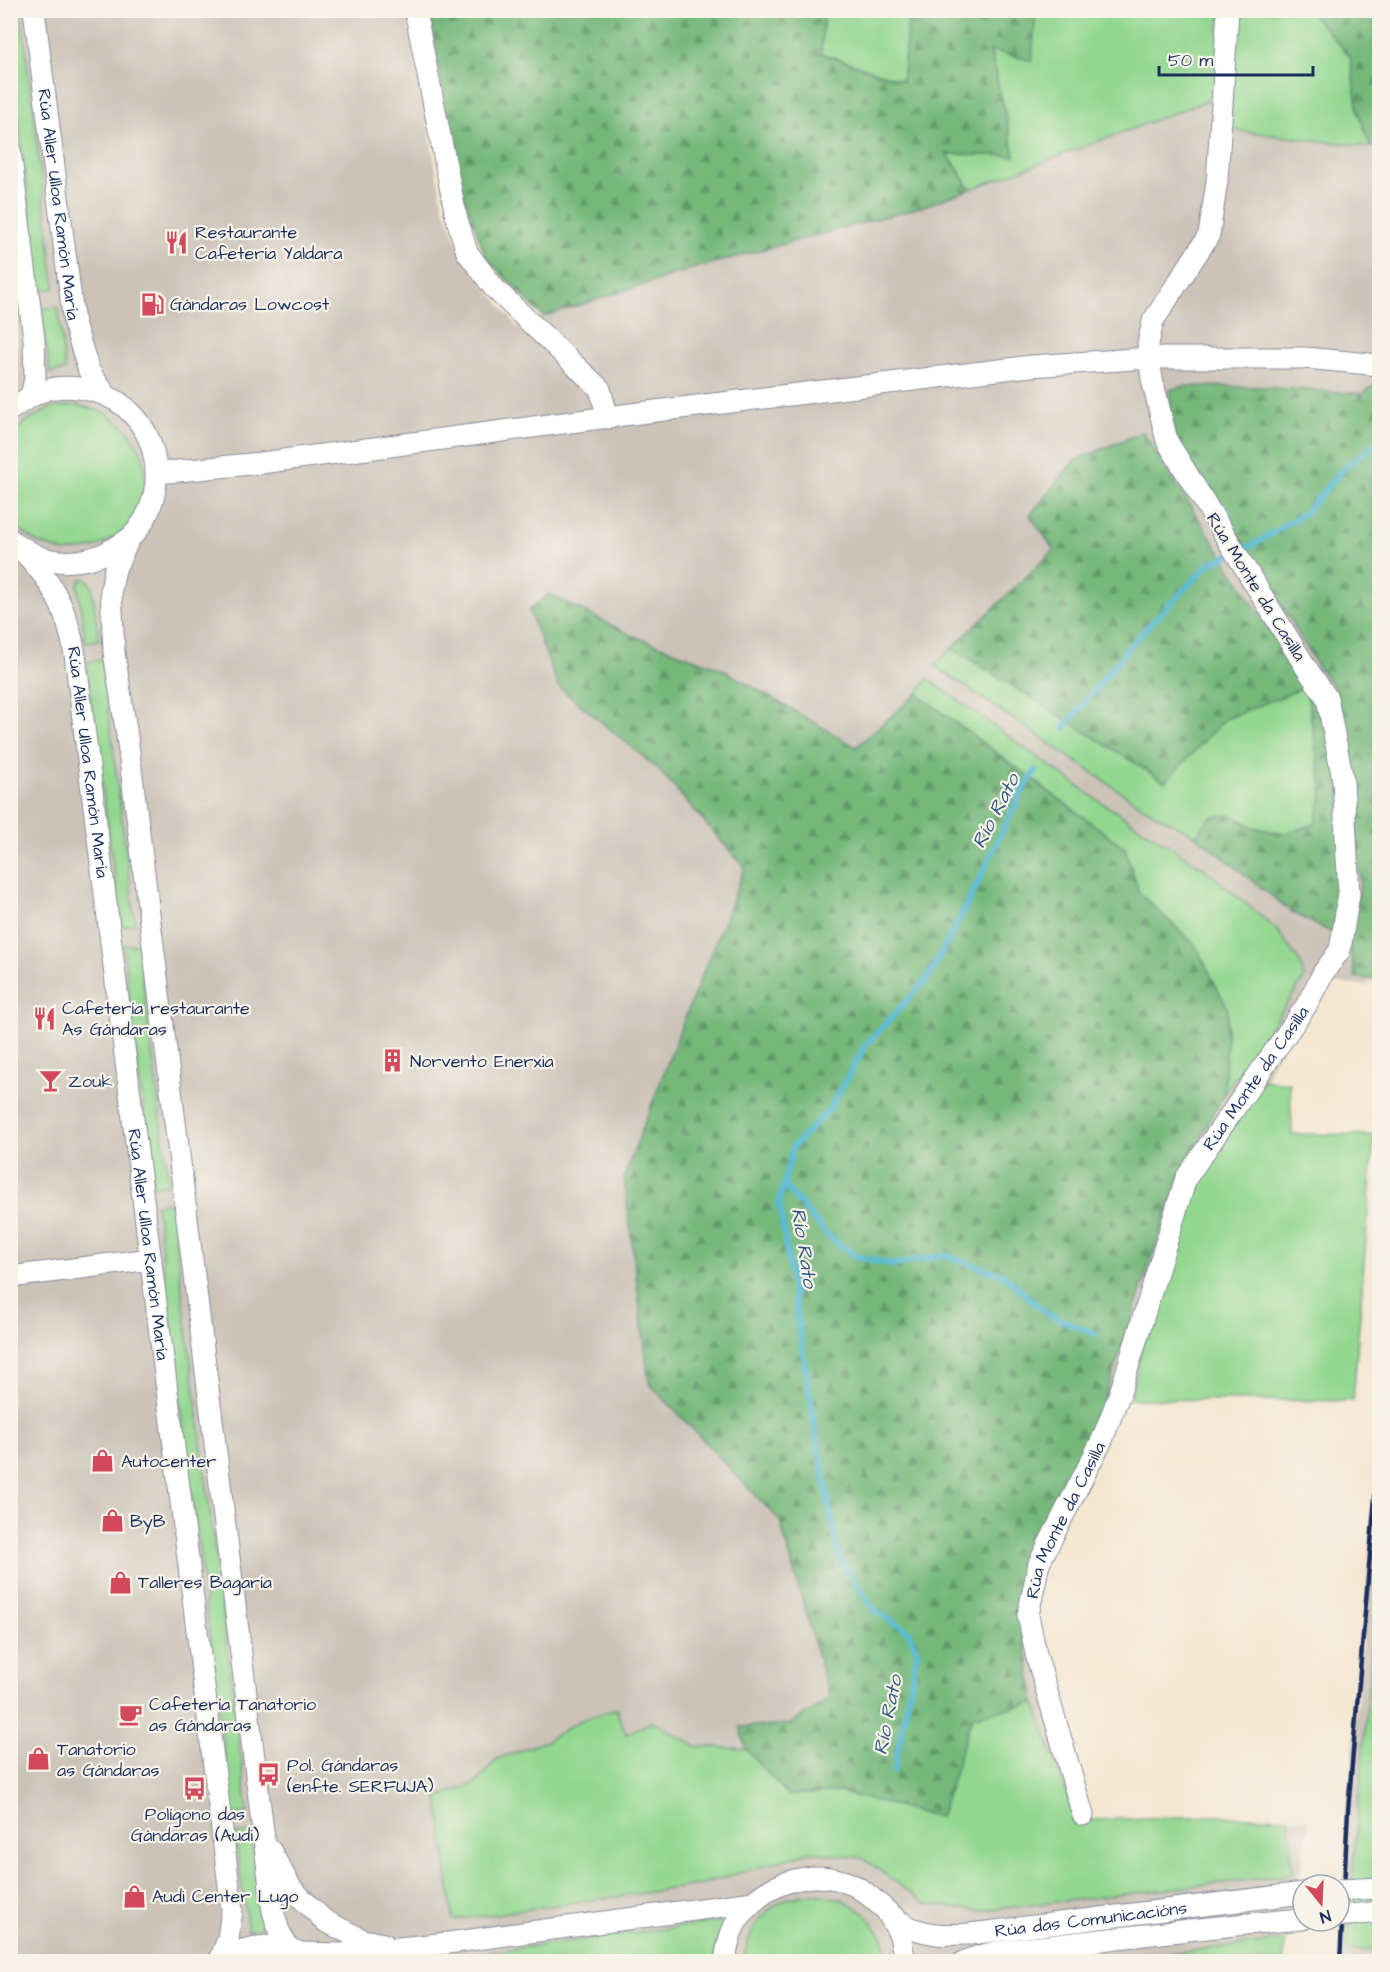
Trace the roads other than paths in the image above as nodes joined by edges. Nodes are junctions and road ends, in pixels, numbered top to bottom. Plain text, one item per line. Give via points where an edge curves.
1 (34, 10) edge
2 (415, 10) edge
3 (1228, 10) edge
4 (10, 150) edge
5 (1149, 358) junction
6 (1380, 365) edge
7 (105, 394) junction
8 (31, 396) junction
9 (10, 410) edge
10 (608, 418) junction
11 (157, 473) junction
12 (129, 539) junction
13 (14, 542) edge
14 (151, 1259) junction
15 (10, 1276) edge
16 (1083, 1815) dead end
17 (265, 1840) junction
18 (1380, 1888) edge
19 (1351, 1889) edge
20 (1291, 1894) edge
21 (753, 1902) junction
22 (886, 1911) junction
23 (1380, 1912) edge
24 (1351, 1915) edge
25 (1291, 1919) edge
26 (402, 1948) junction
27 (303, 1954) edge
28 (219, 1961) edge
29 (724, 1962) edge
30 (905, 1962) edge
31 (963, 1962) edge

1 - 7 street, Rúa Aller Ulloa Ramón María via 74,323 89,371
2 - 10 street via 456,216 467,252 494,288 600,388
3 - 5 street, Rúa Monte da Casilla via 1217,180 1209,235 1153,321
4 - 8 street via 34,339 35,378
5 - 6 street via 1305,358
5 - 10 street via 1031,366
5 - 16 street, Rúa Monte da Casilla via 1167,441 1327,698 1343,780 1349,894 1340,951 1186,1178 1120,1393 1091,1461 1039,1563 1028,1615
7 - 8 street, Rúa Aller Ulloa Ramón María via 72,387
7 - 11 street, Rúa Aller Ulloa Ramón María via 128,409 146,430 156,455
8 - 9 street, Rúa Aller Ulloa Ramón María
10 - 11 street
11 - 12 street, Rúa Aller Ulloa Ramón María via 151,509
12 - 13 street, Rúa Aller Ulloa Ramón María via 103,556 74,562 44,558
12 - 17 street, Rúa Aller Ulloa Ramón María via 111,590 114,652
13 - 14 street, Rúa Aller Ulloa Ramón María via 54,589 72,636
14 - 15 street
14 - 28 street, Rúa Aller Ulloa Ramón María via 232,1910 228,1939
17 - 26 street via 292,1889 326,1921 363,1940
17 - 27 street, Rúa Aller Ulloa Ramón María via 279,1931
18 - 19 street, bridge
20 - 22 street, Rúa das Comunicacións via 970,1934 934,1935 909,1927
21 - 22 street, Rúa das Comunicacións via 789,1881 832,1878 871,1896
21 - 26 street
21 - 29 street, Rúa das Comunicacións via 738,1920
22 - 30 street, Rúa das Comunicacións via 900,1935
23 - 24 street, bridge
25 - 31 street, Rúa das Comunicacións via 1003,1952
26 - 27 street
27 - 28 street, Rúa Aller Ulloa Ramón María via 271,1946 254,1947

